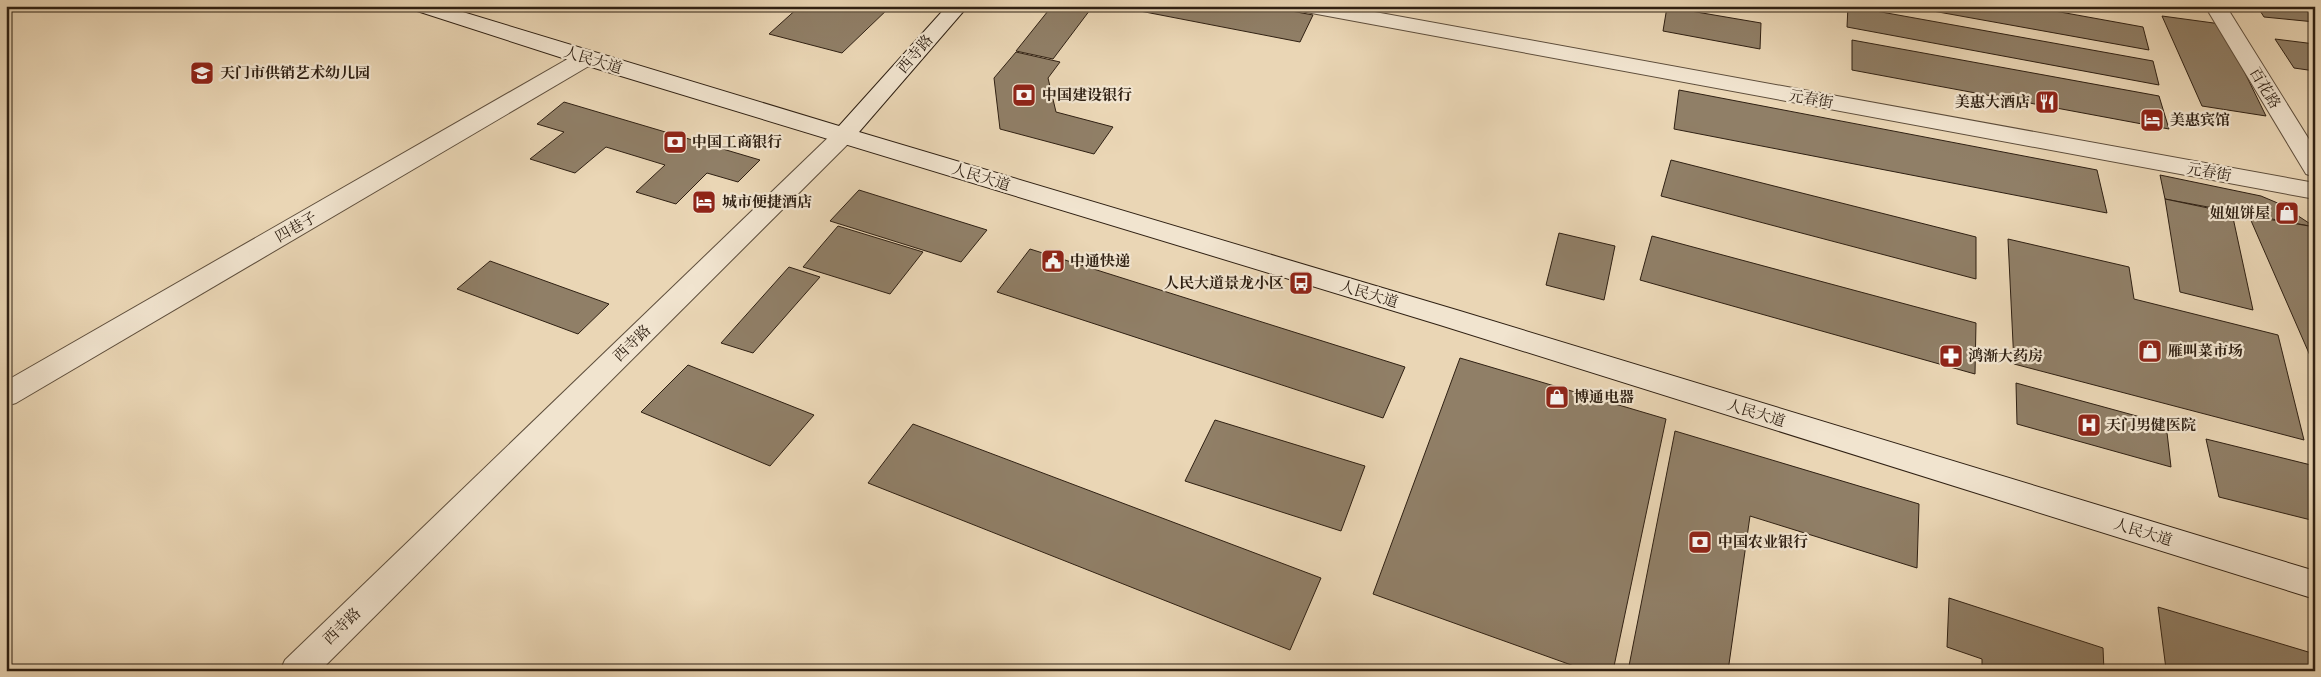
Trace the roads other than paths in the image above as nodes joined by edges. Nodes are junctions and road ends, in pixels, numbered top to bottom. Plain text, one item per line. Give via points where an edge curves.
1 (421, 6) edge
2 (459, 6) edge
3 (958, 6) edge
4 (1306, 6) edge
5 (2215, 6) edge
6 (586, 58) junction
7 (848, 130) junction
8 (2315, 169) edge
9 (2315, 191) edge
10 (6, 395) edge
11 (2315, 567) edge
12 (2315, 584) edge
13 (296, 671) edge

1 - 6 main road, 人民大道
2 - 7 main road, 人民大道
3 - 7 main road, 西寺路
4 - 9 main road, 元春街
5 - 8 main road, 百花路
6 - 7 main road, 人民大道
6 - 10 main road, 四巷子
7 - 11 main road, 人民大道
7 - 12 main road, 人民大道
7 - 13 main road, 西寺路

